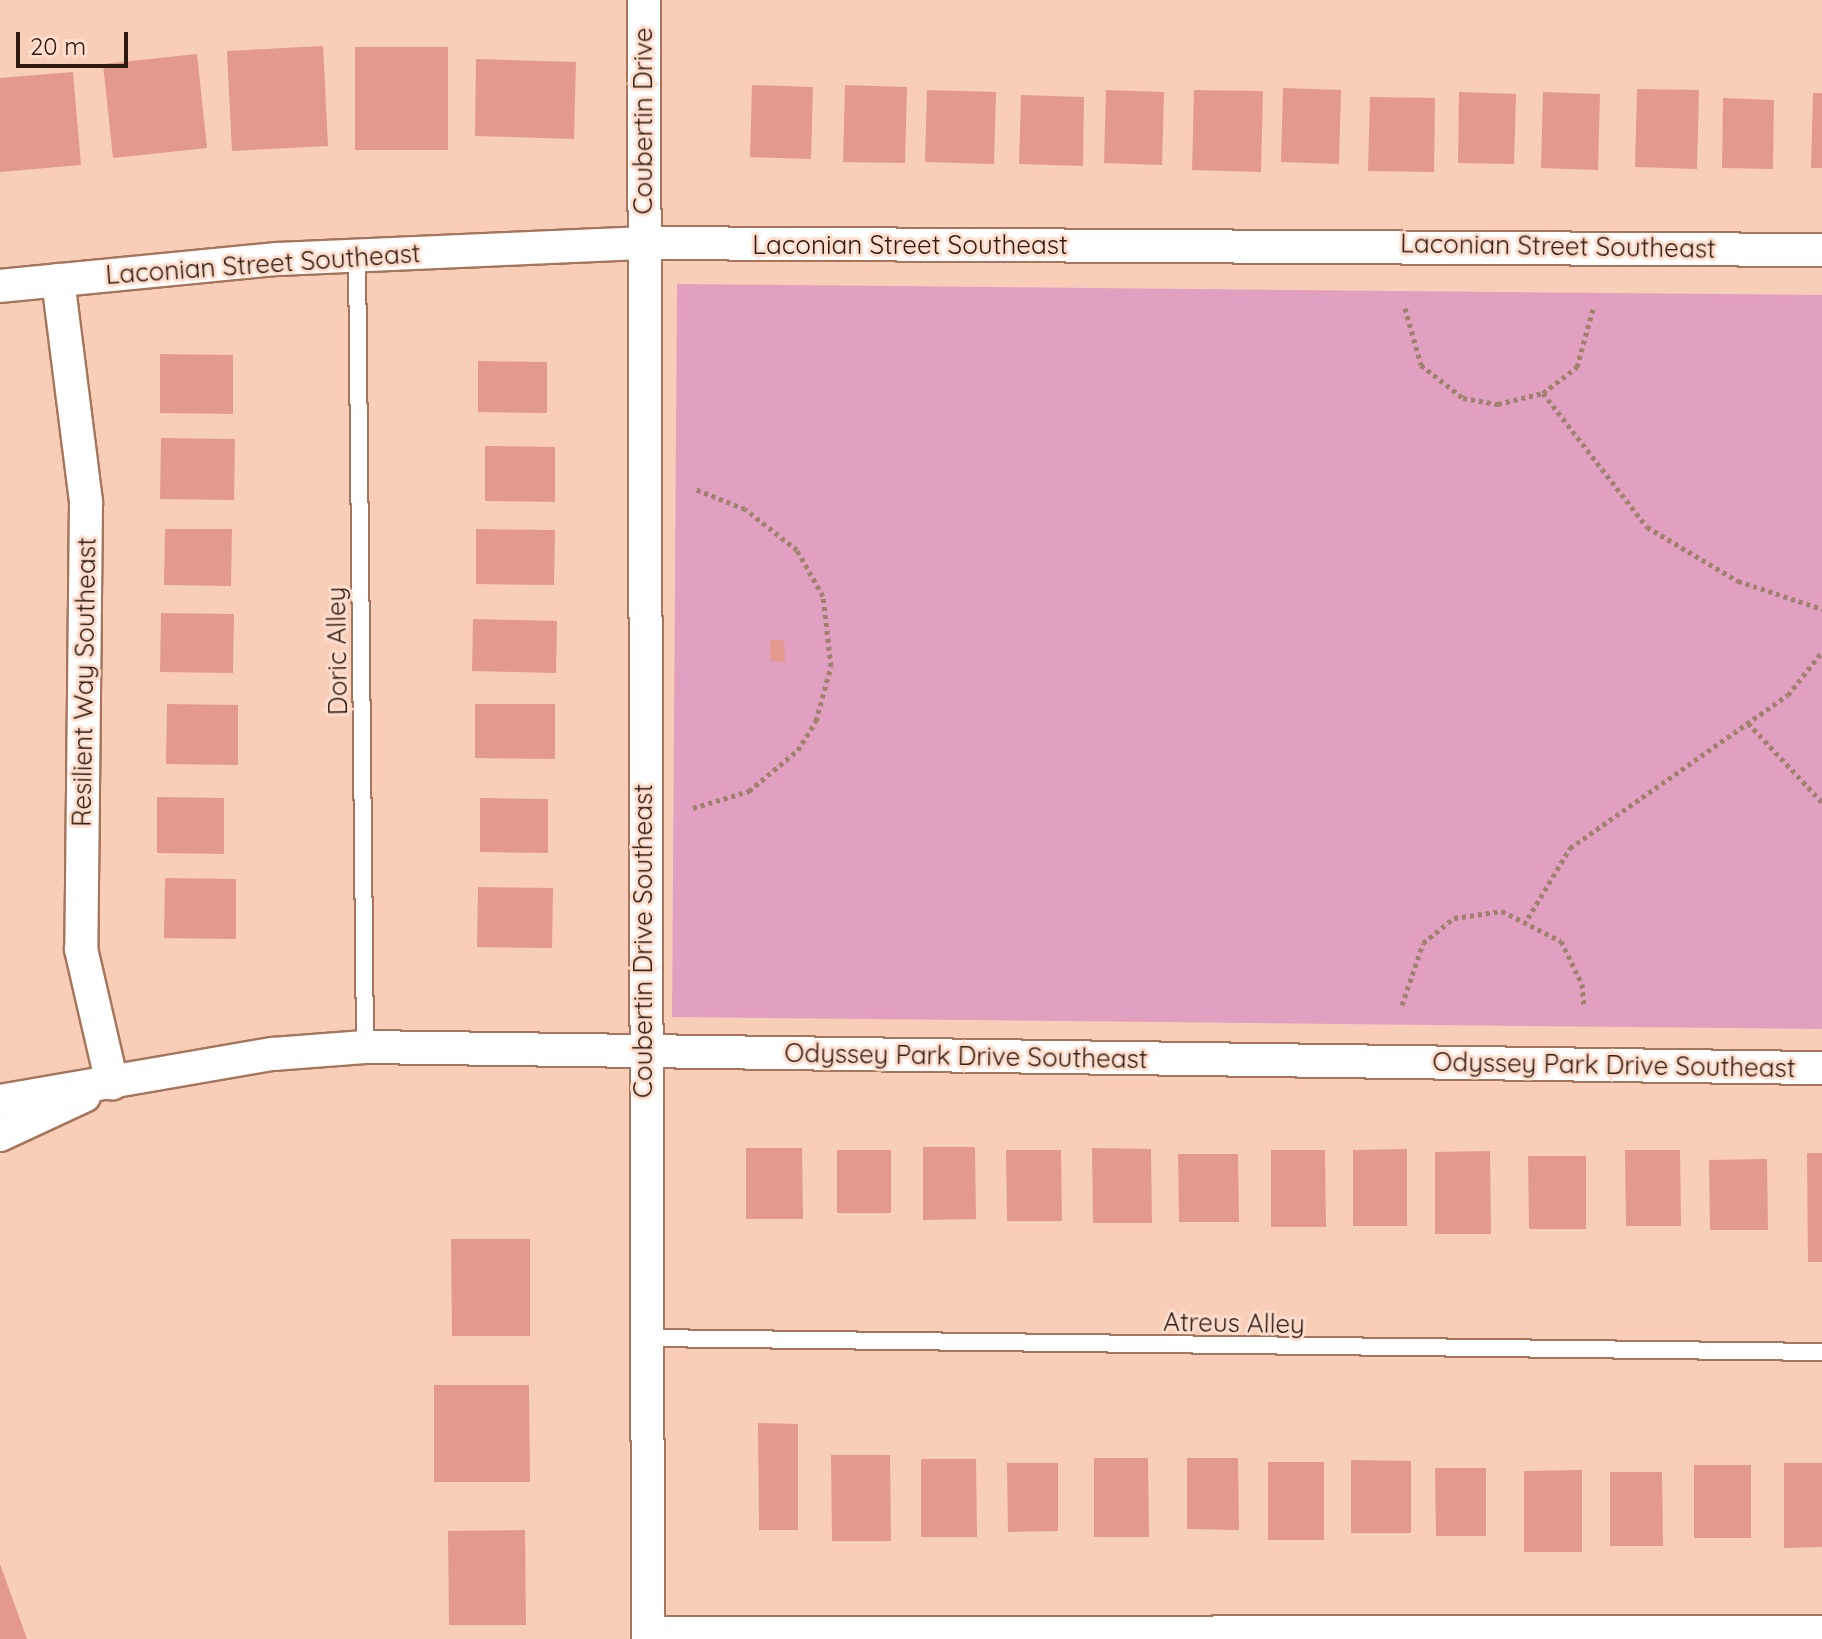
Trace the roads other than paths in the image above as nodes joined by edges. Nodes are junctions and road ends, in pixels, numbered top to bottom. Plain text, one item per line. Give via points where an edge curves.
1 (644, 0) edge
2 (642, 243) junction
3 (1822, 250) edge
4 (357, 254) junction
5 (58, 280) junction
6 (0, 286) edge
7 (365, 1047) junction
8 (643, 1051) junction
9 (1822, 1068) edge
10 (112, 1083) junction
11 (0, 1101) edge
12 (0, 1135) edge
13 (645, 1338) junction
14 (1822, 1352) edge
15 (1822, 1632) edge
16 (648, 1636) edge

1 - 2 street, Coubertin Drive
2 - 3 street, Laconian Street Southeast
2 - 4 street, Laconian Street Southeast
2 - 8 street, Coubertin Drive Southeast
4 - 5 street, Laconian Street Southeast
4 - 7 lane, Doric Alley
5 - 6 street, Laconian Street Southeast
5 - 10 street, Resilient Way Southeast via 86,502 81,949
7 - 8 street, Odyssey Park Drive Southeast
7 - 10 street, Odyssey Park Drive Southeast via 273,1054
8 - 9 street, Odyssey Park Drive Southeast
8 - 13 street, Coubertin Drive Southeast
10 - 11 street, Odyssey Park Drive Southeast
10 - 12 street, Odyssey Park Drive Southeast
13 - 14 lane, Atreus Alley
13 - 16 street, Coubertin Drive Southeast
15 - 16 street

